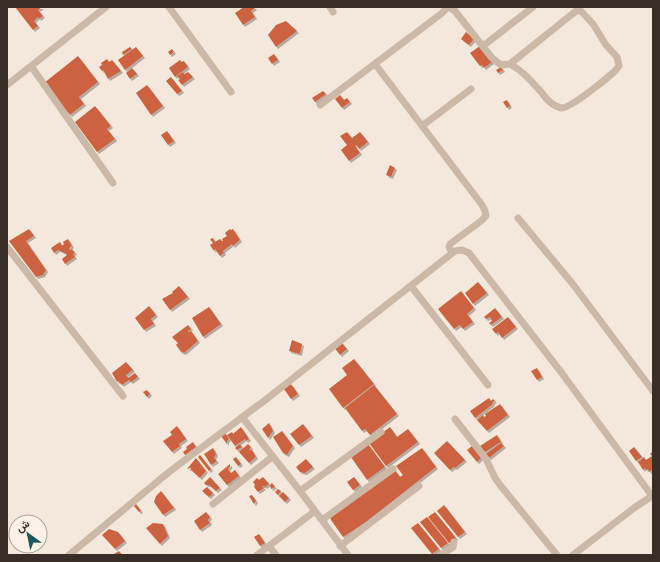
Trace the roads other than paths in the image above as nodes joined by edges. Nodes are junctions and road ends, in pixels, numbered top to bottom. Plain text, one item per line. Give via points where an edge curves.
1 (106, 7) edge
2 (169, 7) edge
3 (448, 7) edge
4 (533, 7) edge
5 (454, 9) edge
6 (483, 46) junction
7 (374, 64) junction
8 (510, 64) junction
9 (31, 66) junction
10 (7, 85) edge
11 (471, 89) dead end
12 (232, 92) dead end
13 (320, 104) dead end
14 (422, 126) junction
15 (113, 183) dead end
16 (518, 218) dead end
17 (7, 247) edge
18 (452, 253) junction
19 (411, 286) junction
20 (488, 385) dead end
21 (653, 391) edge
22 (123, 396) dead end
23 (242, 417) junction
24 (455, 419) dead end
25 (381, 432) dead end
26 (272, 457) junction
27 (393, 468) dead end
28 (420, 486) dead end
29 (300, 491) junction
30 (653, 495) edge
31 (213, 504) dead end
32 (315, 511) junction
33 (322, 520) junction
34 (454, 542) dead end
35 (269, 546) junction
36 (340, 546) junction
37 (69, 555) edge
38 (257, 555) edge
39 (276, 555) edge
40 (348, 555) edge
41 (441, 555) edge
42 (557, 555) edge
43 (573, 555) edge

1 - 9 street
2 - 12 street
3 - 5 street
3 - 7 street
4 - 6 street
5 - 6 street
6 - 8 street via 498,63
7 - 13 street
7 - 14 street
8 - 8 street via 576,12 581,11 617,57 619,66 577,101 566,108 561,108 552,104 524,73
9 - 10 street
9 - 15 street
11 - 14 street
14 - 18 street via 485,211 486,216 481,221 449,245
16 - 21 street
17 - 22 street
18 - 19 street
18 - 30 street via 462,250 469,253 562,372
19 - 20 street
19 - 23 street
23 - 26 street
23 - 37 street via 169,472
24 - 42 street via 486,458 500,485
25 - 29 street
26 - 29 street
26 - 31 street
27 - 33 street
28 - 36 street
29 - 32 street
30 - 43 street
32 - 33 street
32 - 35 street
33 - 36 street
34 - 41 street via 453,547
35 - 38 street
35 - 39 street
36 - 40 street

